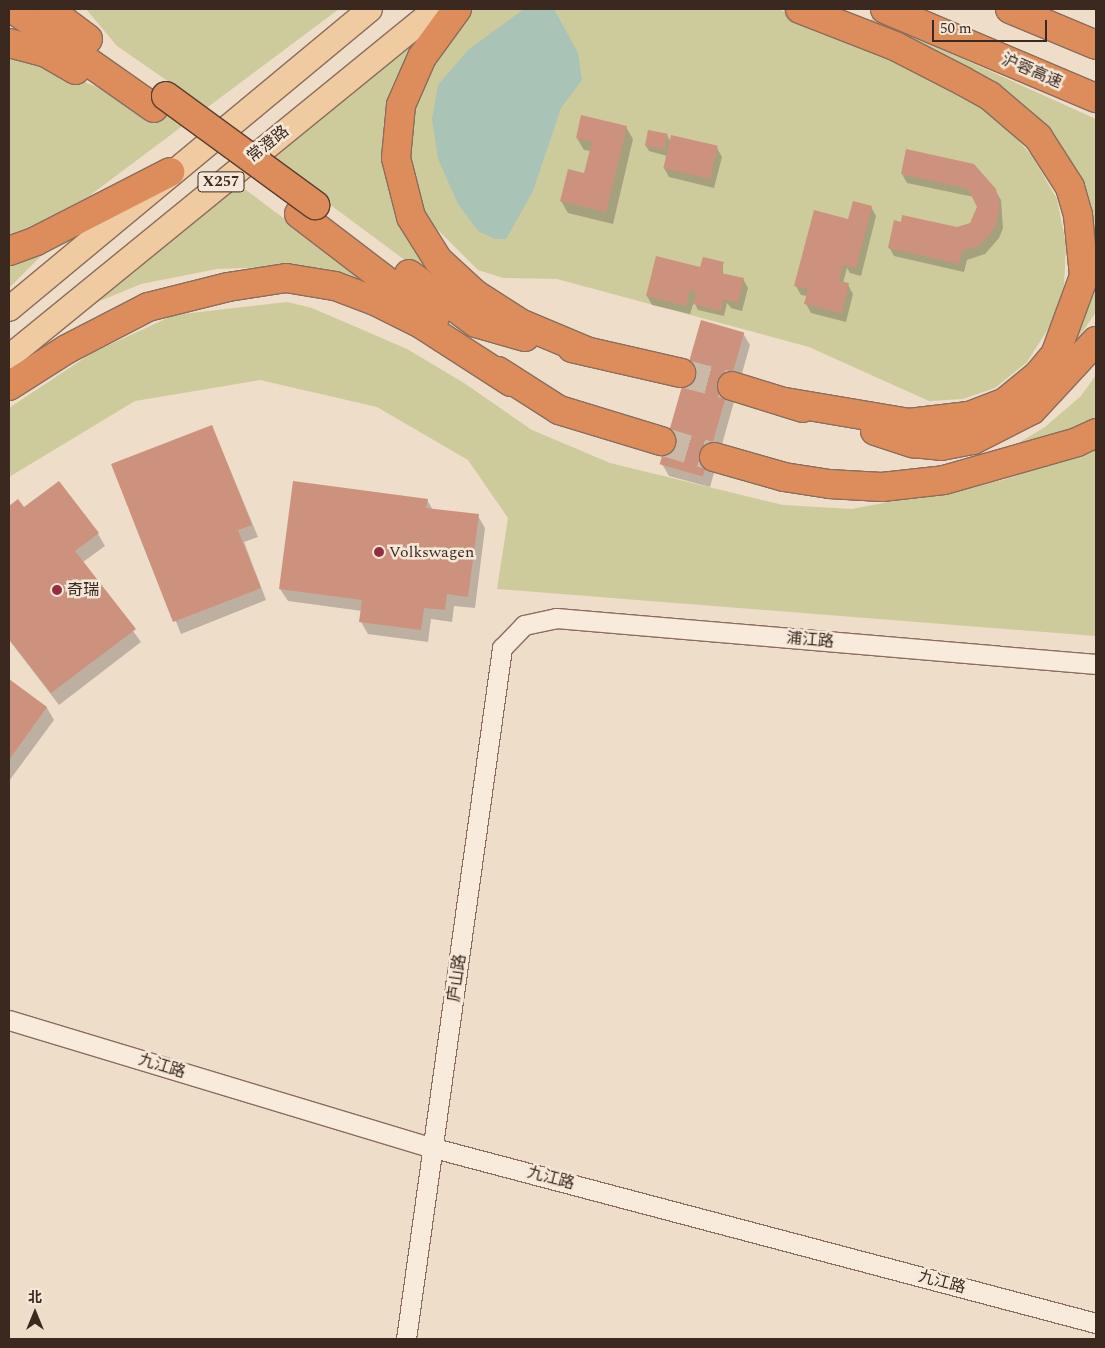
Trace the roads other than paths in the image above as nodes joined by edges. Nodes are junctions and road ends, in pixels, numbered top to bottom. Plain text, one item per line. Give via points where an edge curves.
1 (13, 9) edge
2 (48, 9) edge
3 (72, 9) edge
4 (370, 9) edge
5 (436, 9) edge
6 (457, 9) edge
7 (800, 9) edge
8 (885, 9) edge
9 (1010, 9) edge
10 (1030, 9) edge
11 (1096, 33) edge
12 (9, 43) edge
13 (1096, 45) edge
14 (107, 54) junction
15 (127, 88) junction
16 (1096, 98) edge
17 (160, 102) junction
18 (170, 172) junction
19 (307, 210) junction
20 (9, 251) edge
21 (9, 310) edge
22 (1096, 341) edge
23 (590, 352) junction
24 (9, 357) edge
25 (1096, 363) edge
26 (681, 373) tunnel mouth
27 (511, 382) junction
28 (9, 386) edge
29 (732, 386) tunnel mouth
30 (785, 402) junction
31 (1096, 433) edge
32 (661, 441) tunnel mouth
33 (714, 457) tunnel mouth
34 (829, 484) junction
35 (524, 624) joint
36 (1096, 664) edge
37 (9, 1020) edge
38 (434, 1148) junction
39 (1096, 1323) edge
40 (406, 1339) edge

1 - 15 highway
2 - 14 highway
3 - 14 highway
4 - 18 main road, X257
5 - 24 main road, 常澄路 / X257
6 - 23 highway via 422,57 401,105 396,158 411,217 438,260 475,294 522,324
7 - 30 highway via 895,46 970,84 990,96 1038,137 1070,187 1078,215 1084,276 1055,355 1038,375 1005,402 950,420 909,423
8 - 16 highway, 沪蓉高速
9 - 13 highway
10 - 11 highway
12 - 15 highway via 46,53 77,70
14 - 17 highway
15 - 17 highway
17 - 19 highway
18 - 20 highway via 36,241
18 - 21 main road, X257
19 - 23 highway via 476,323
19 - 27 highway
22 - 30 highway via 1032,410 973,440 941,446 913,443
23 - 26 highway
25 - 34 highway via 1069,396 1014,437 976,454 885,479
27 - 28 highway via 421,324 375,301 335,286 286,278 228,287 148,307 66,349
27 - 32 highway via 559,410
29 - 30 highway
31 - 34 highway via 1077,442 944,480 882,486
33 - 34 highway via 784,477
35 - 36 street, 浦江路 via 556,618
35 - 38 street, 庐山路 via 502,648
37 - 38 street, 九江路
38 - 39 street, 九江路
38 - 40 street, 庐山路

